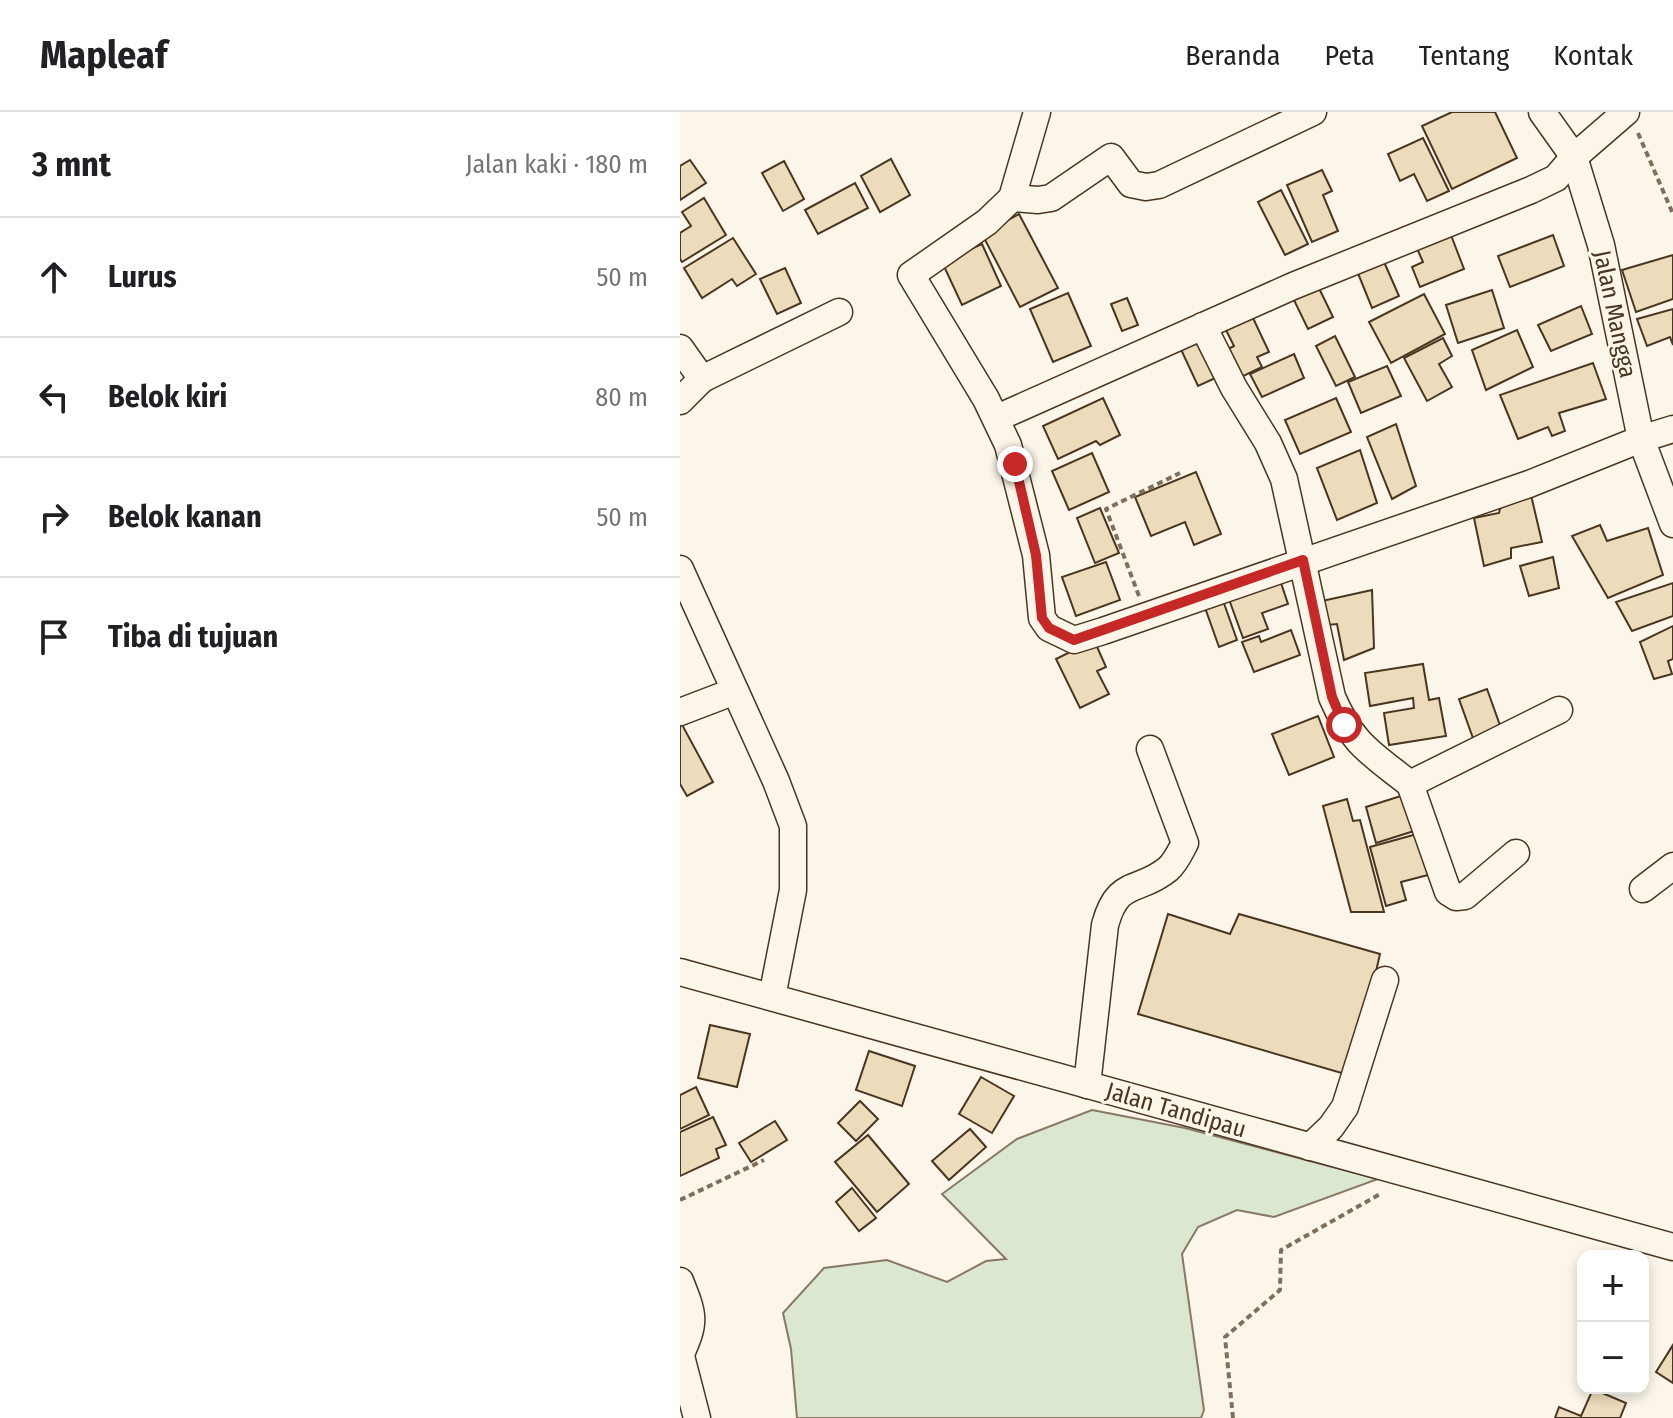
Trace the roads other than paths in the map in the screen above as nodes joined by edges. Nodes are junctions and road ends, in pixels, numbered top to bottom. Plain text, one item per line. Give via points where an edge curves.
1 (1037, 112) edge
2 (1313, 112) edge
3 (1542, 112) edge
4 (1631, 119) edge
5 (1574, 157) junction
6 (1012, 198) junction
7 (839, 312) dead end
8 (1203, 326) junction
9 (680, 348) edge
10 (702, 379) junction
11 (680, 401) edge
12 (997, 418) junction
13 (1673, 429) edge
14 (1641, 439) junction
15 (1673, 524) edge
16 (1303, 560) junction
17 (680, 569) edge
18 (735, 691) junction
19 (1559, 710) dead end
20 (680, 712) edge
21 (1150, 749) dead end
22 (1410, 784) junction
23 (1516, 853) dead end
24 (1673, 866) edge
25 (1643, 889) dead end
26 (680, 972) edge
27 (1385, 980) dead end
28 (772, 997) junction
29 (1087, 1085) junction
30 (1310, 1147) junction
31 (1673, 1247) edge
32 (680, 1281) edge
33 (680, 1356) edge
34 (697, 1418) edge

1 - 6 street
2 - 6 street via 1159,185 1131,184 1111,157 1051,198
3 - 5 street, Jalan Mangga
4 - 5 street
5 - 8 street via 1556,178 1531,190
5 - 14 street, Jalan Mangga via 1601,245
6 - 12 street via 911,275
7 - 10 street
8 - 12 street
8 - 16 street via 1282,472
9 - 10 street
10 - 11 street
12 - 16 street via 1015,464 1036,555 1041,613 1047,627 1074,640
13 - 14 street
14 - 15 street, Jalan Mangga
14 - 16 street via 1529,484
16 - 22 street via 1332,697 1344,725
17 - 18 street
18 - 20 street
18 - 28 street via 793,826 793,890
19 - 22 street
21 - 29 street via 1185,843 1166,870 1121,892 1110,905
22 - 23 street via 1448,892 1465,896
24 - 25 street
26 - 28 street, Jalan Tandipau
27 - 30 street via 1345,1107
28 - 29 street, Jalan Tandipau
29 - 30 street, Jalan Tandipau
30 - 31 street, Jalan Tandipau
32 - 33 street via 693,1317
33 - 34 street

